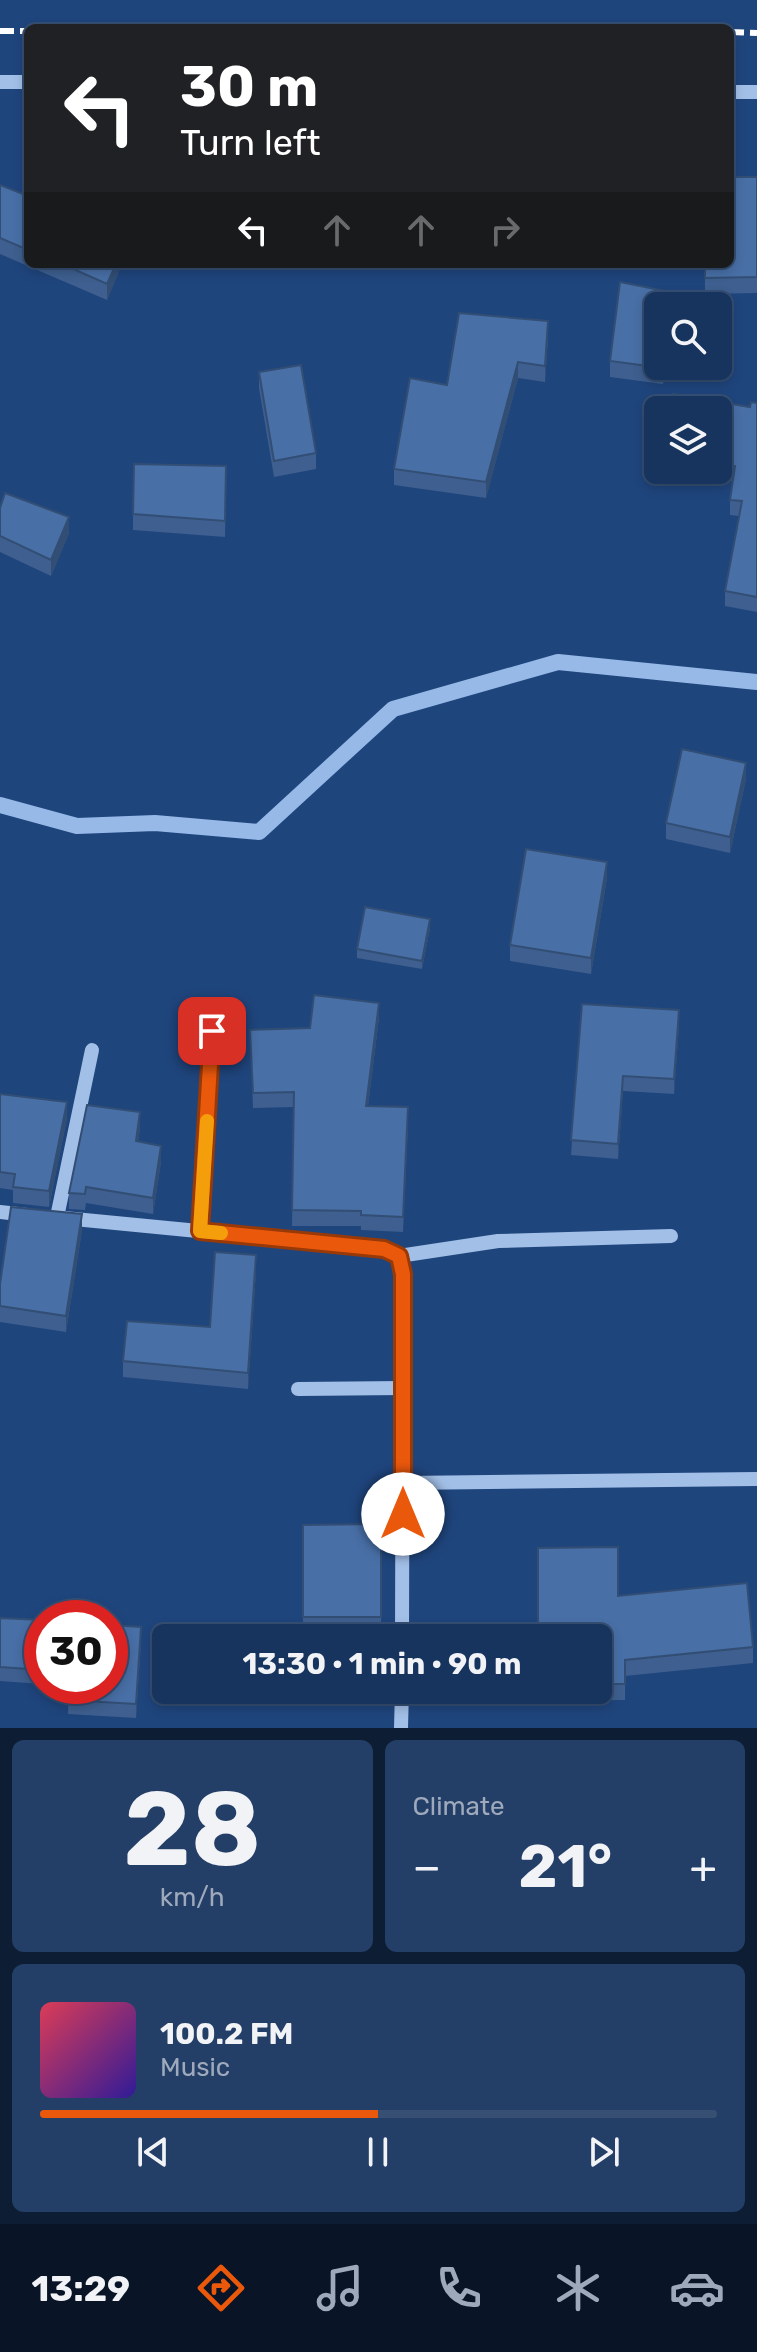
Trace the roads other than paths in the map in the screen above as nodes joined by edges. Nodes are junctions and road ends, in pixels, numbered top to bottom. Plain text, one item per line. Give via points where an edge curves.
1 (0, 82) edge
2 (24, 82) edge
3 (734, 92) edge
4 (757, 92) edge
5 (212, 1031) dead end
6 (92, 1050) dead end
7 (0, 1212) edge
8 (57, 1217) junction
9 (200, 1231) junction
10 (671, 1236) dead end
11 (399, 1256) junction
12 (403, 1388) junction
13 (298, 1389) dead end
14 (757, 1479) edge
15 (404, 1483) junction
16 (402, 1624) edge
17 (402, 1704) edge
18 (401, 1728) edge

1 - 2 street
3 - 4 street
5 - 9 street
6 - 8 street
7 - 8 street
8 - 9 street
9 - 11 street via 384,1249
10 - 11 street via 498,1241
11 - 12 street
12 - 13 street
12 - 15 street
14 - 15 street
15 - 16 street
17 - 18 street

